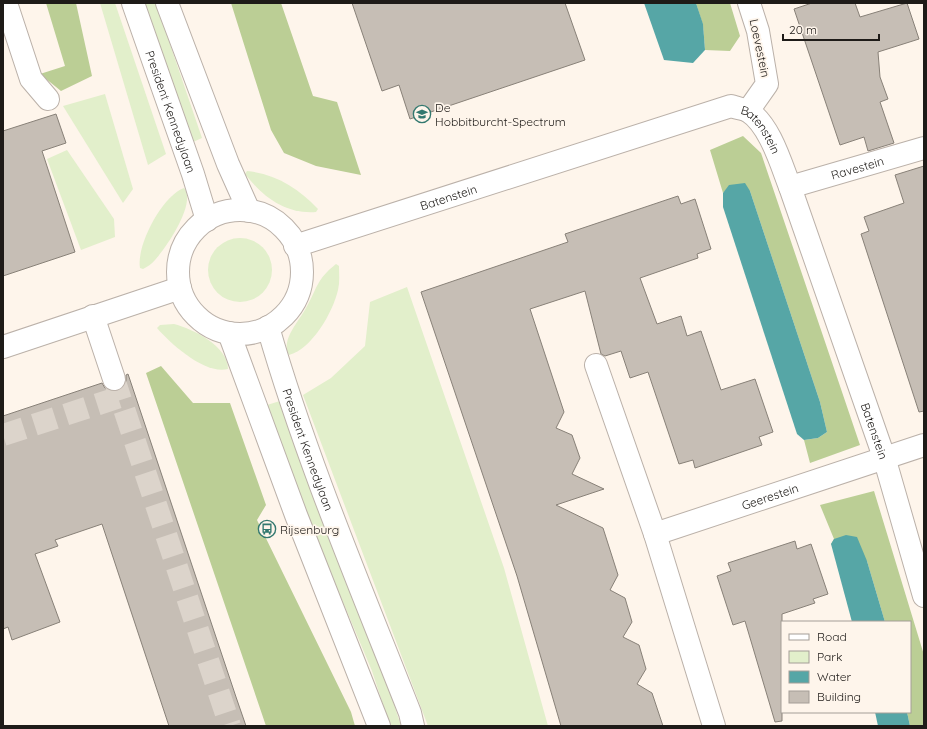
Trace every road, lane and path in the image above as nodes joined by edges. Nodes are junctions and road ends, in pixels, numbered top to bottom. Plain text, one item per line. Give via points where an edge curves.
1 (6, 3) edge
2 (133, 3) edge
3 (167, 3) edge
4 (749, 3) edge
5 (48, 99) dead end
6 (748, 111) junction
7 (924, 148) edge
8 (790, 187) junction
9 (249, 211) junction
10 (207, 220) junction
11 (295, 246) junction
12 (180, 288) junction
13 (92, 316) junction
14 (268, 328) junction
15 (229, 334) junction
16 (3, 347) edge
17 (596, 365) dead end
18 (114, 379) tunnel mouth
19 (924, 445) edge
20 (884, 457) junction
21 (655, 534) junction
22 (924, 596) edge
23 (379, 726) edge
24 (413, 726) edge
25 (714, 726) edge

1 - 5 street via 31,79
2 - 10 street, President Kennedylaan
3 - 9 street via 228,164
4 - 6 street, Loevestein via 758,31 767,84
6 - 8 street, Batenstein via 762,125
6 - 11 street, Batenstein via 731,106
7 - 8 street, Ravestein
8 - 20 street, Batenstein
9 - 10 street via 223,213
9 - 11 street via 259,213 277,223
10 - 12 street via 192,232 182,249 178,268
11 - 14 street via 301,269 298,292 286,313
12 - 13 street
12 - 15 street via 190,309 198,317 207,325
13 - 16 street
13 - 18 street
14 - 15 street via 249,334
14 - 24 street, President Kennedylaan via 280,370 329,506
15 - 23 street via 296,515
17 - 21 street
19 - 20 street, Geerestein
20 - 21 street, Geerestein
20 - 22 street, Batenstein
21 - 25 street

